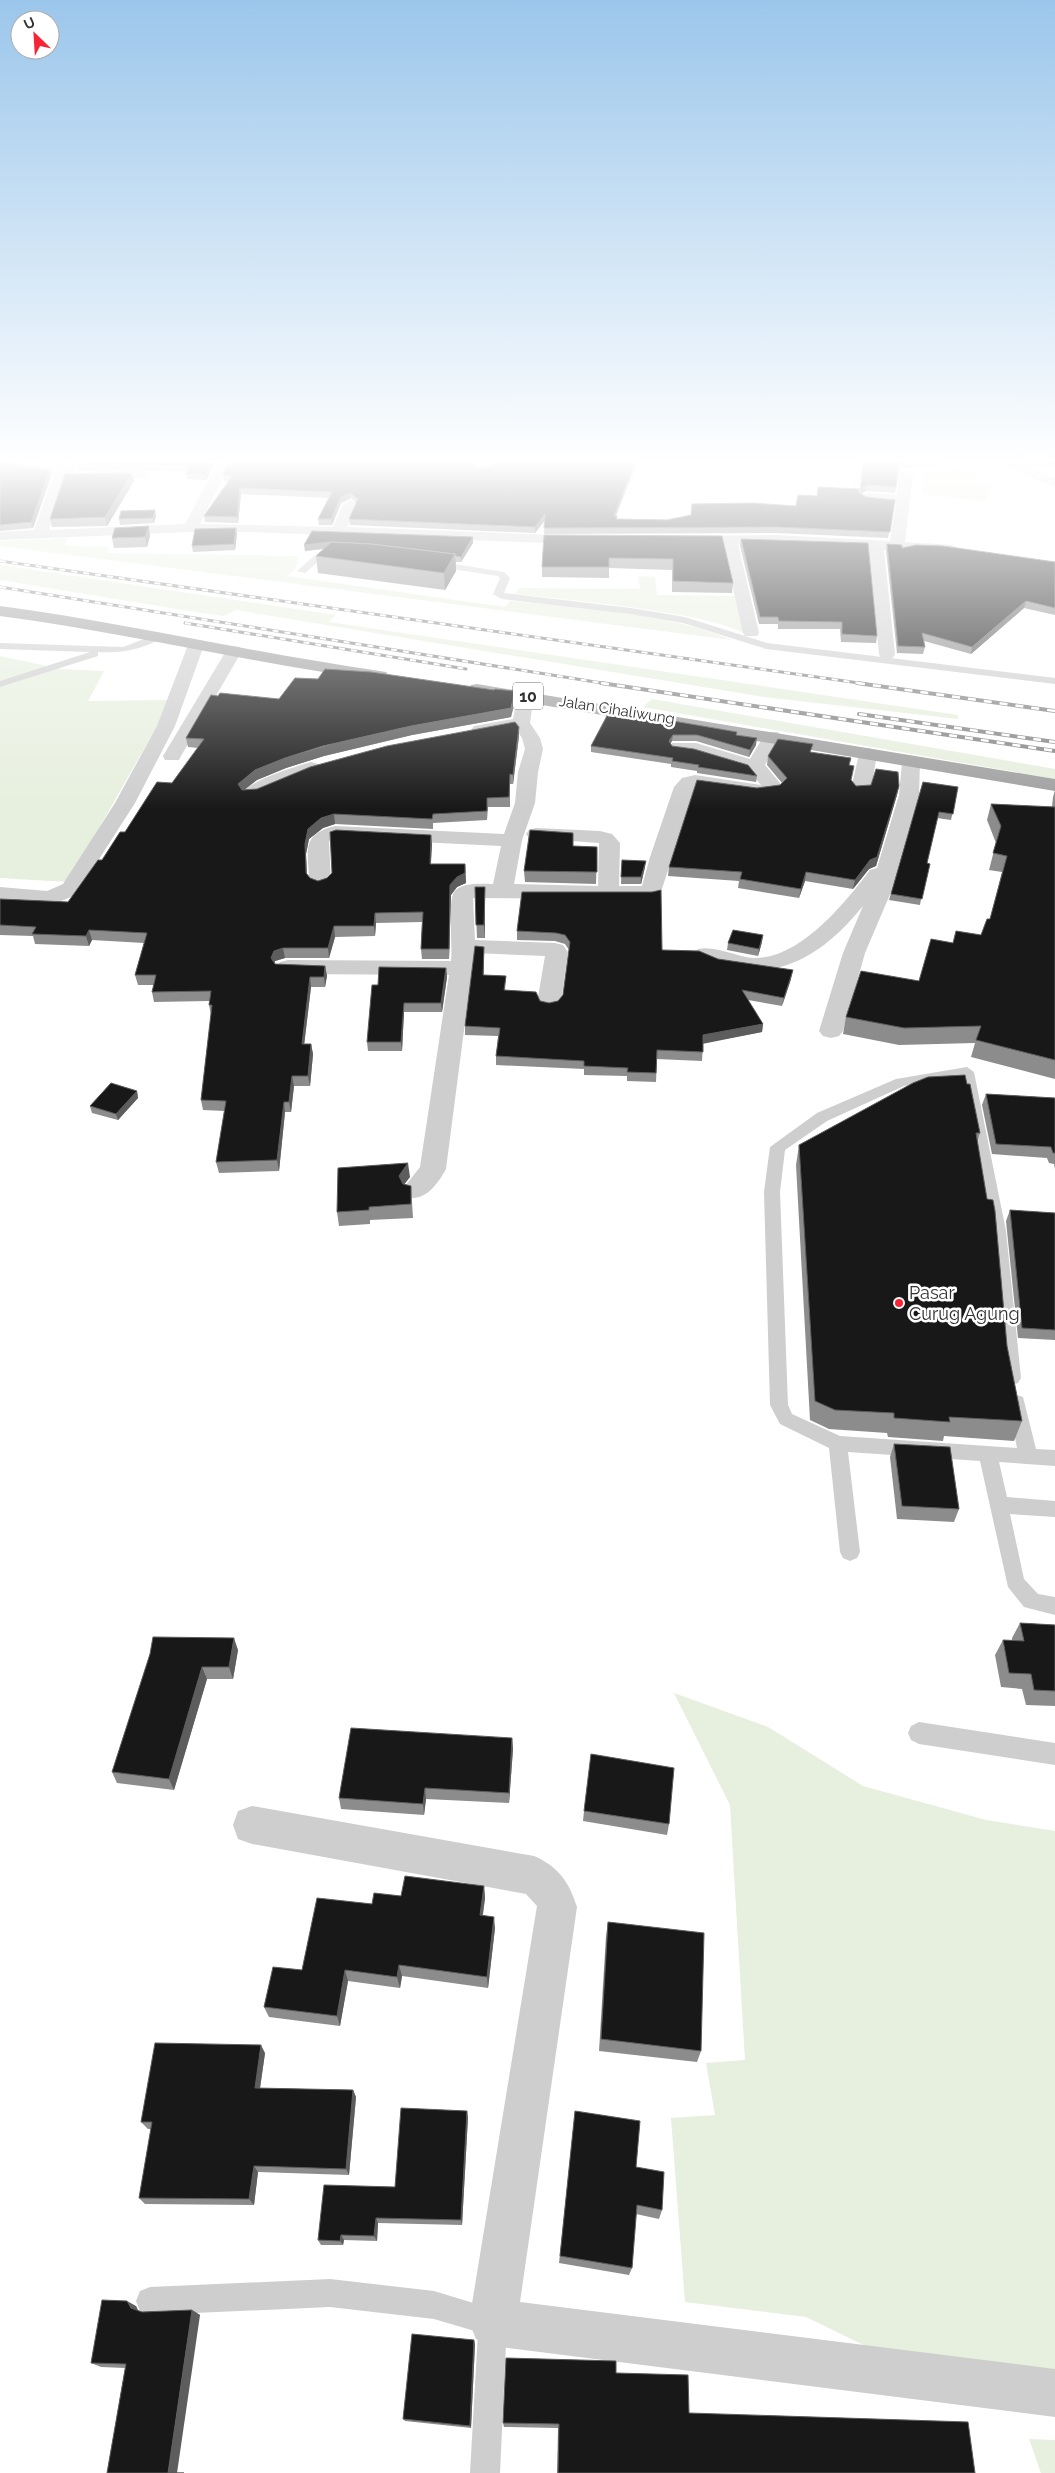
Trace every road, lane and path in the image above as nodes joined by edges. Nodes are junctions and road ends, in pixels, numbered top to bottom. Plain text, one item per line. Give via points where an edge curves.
1 (504, 577) edge
2 (738, 577) edge
3 (879, 577) edge
4 (0, 611) edge
5 (751, 633) dead end
6 (160, 636) junction
7 (196, 645) junction
8 (0, 646) edge
9 (108, 650) junction
10 (234, 651) junction
11 (887, 654) dead end
12 (399, 678) edge
13 (1055, 681) edge
14 (0, 684) edge
15 (456, 686) edge
16 (525, 695) junction
17 (521, 723) junction
18 (465, 732) edge
19 (772, 736) junction
20 (679, 747) edge
21 (868, 754) junction
22 (172, 756) dead end
23 (911, 762) junction
24 (328, 763) edge
25 (756, 766) junction
26 (1055, 784) edge
27 (860, 789) edge
28 (251, 794) edge
29 (513, 836) junction
30 (889, 863) junction
31 (320, 883) edge
32 (502, 890) junction
33 (0, 893) edge
34 (608, 894) junction
35 (706, 954) edge
36 (462, 957) junction
37 (285, 967) edge
38 (549, 1003) edge
39 (831, 1031) dead end
40 (416, 1190) dead end
41 (838, 1444) junction
42 (988, 1454) junction
43 (1028, 1456) junction
44 (1055, 1458) edge
45 (1000, 1505) junction
46 (1055, 1510) edge
47 (850, 1552) dead end
48 (1055, 1606) edge
49 (919, 1734) dead end
50 (1055, 1754) edge
51 (252, 1825) dead end
52 (150, 2301) dead end
53 (492, 2322) junction
54 (1055, 2393) edge
55 (484, 2473) edge

1 - 13 lane via 498,594 502,596 685,620 766,646
2 - 5 street
3 - 11 street
4 - 6 highway
6 - 7 highway
6 - 9 lane via 131,649
7 - 10 highway
7 - 33 street via 166,726 125,802 71,888 63,894 49,897
8 - 9 lane
9 - 14 lane
10 - 12 highway
10 - 22 street
15 - 16 highway, Jalan Cihaliwung / 10
16 - 17 street
16 - 19 highway, Jalan Cihaliwung / 10
17 - 18 street
17 - 29 street via 534,749 525,803
19 - 21 highway, Jalan Cihaliwung / 10
19 - 25 street
20 - 25 street
21 - 23 highway, Jalan Cihaliwung / 10
21 - 27 street
23 - 26 highway, Jalan Cihaliwung / 10
23 - 30 street via 909,795
24 - 28 street via 269,784
25 - 34 street via 774,788 766,791 689,782 684,787 660,857 651,893
29 - 31 street via 335,832 319,841
29 - 32 street
29 - 34 street via 605,838 610,843
30 - 35 street via 879,870 844,916 793,957 755,965
30 - 39 street via 854,953
32 - 34 street
32 - 36 street via 463,894
36 - 37 street
36 - 38 street via 555,950
36 - 40 street via 433,1169
41 - 42 lane
41 - 43 lane via 786,1419 779,1406 772,1192 775,1152 782,1143 822,1117 866,1096 901,1082 967,1072 998,1231 1010,1366
41 - 47 lane
42 - 43 lane
42 - 45 lane
43 - 44 lane
45 - 46 lane
45 - 48 lane via 1015,1582 1034,1604
49 - 50 lane
51 - 53 street via 534,1876 549,1888 555,1898 557,1906
52 - 53 lane via 330,2294 434,2305
53 - 54 street
53 - 55 lane

